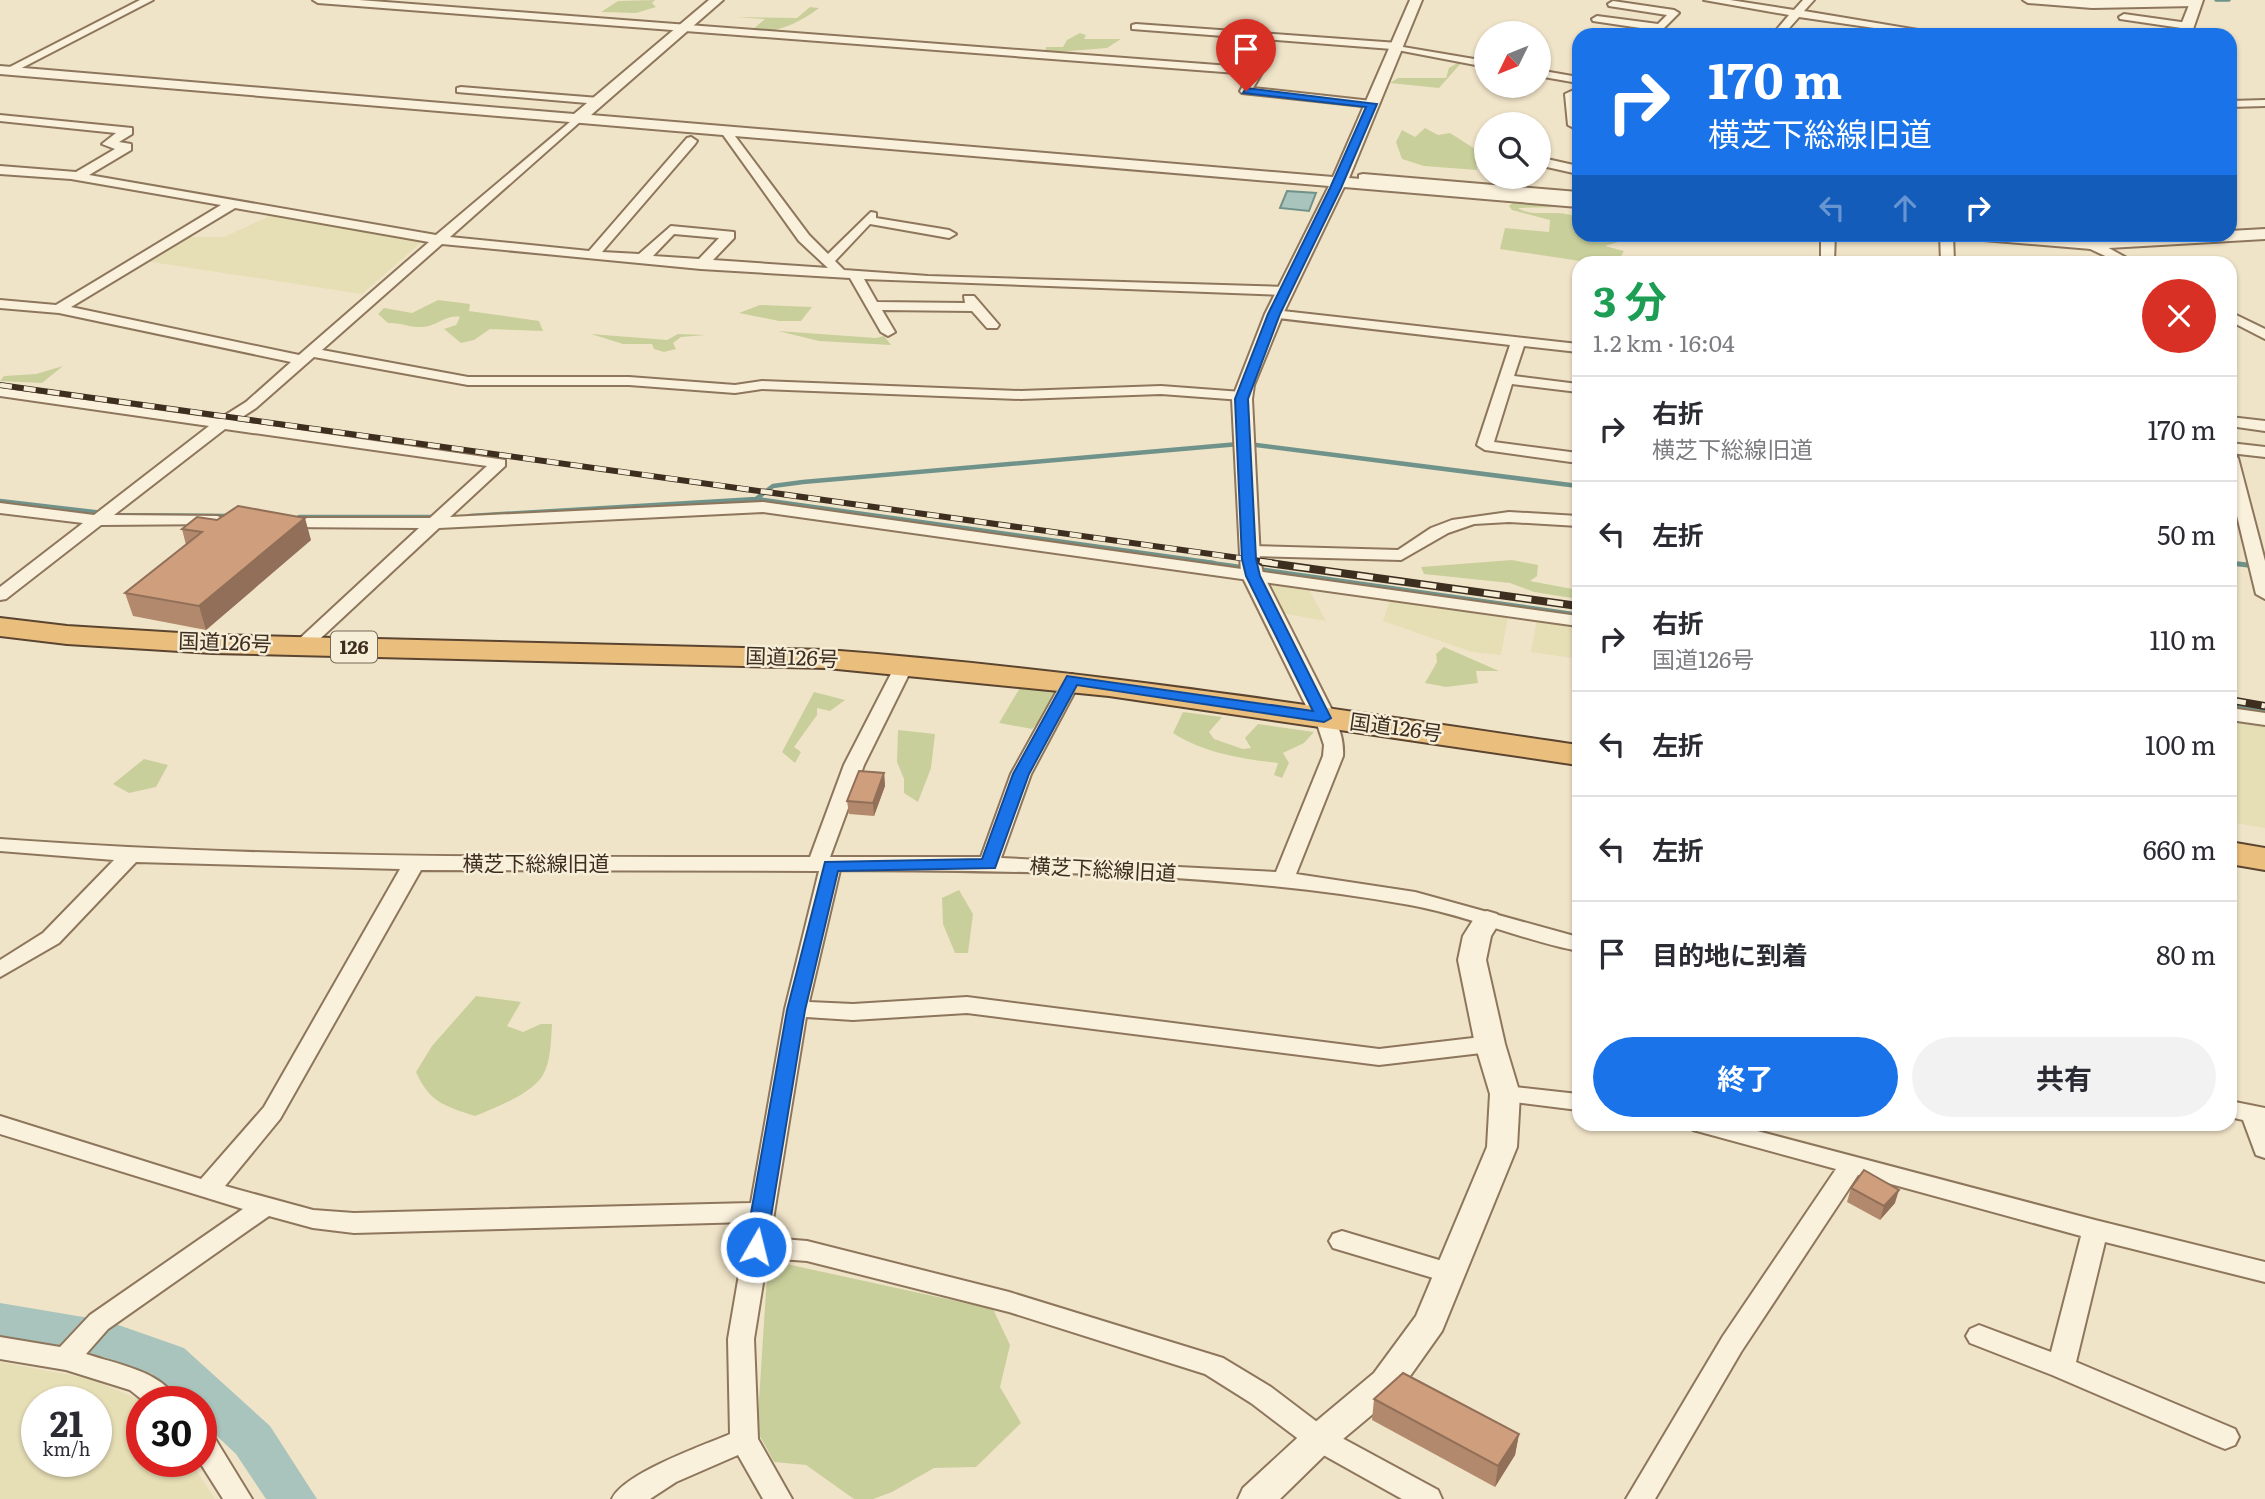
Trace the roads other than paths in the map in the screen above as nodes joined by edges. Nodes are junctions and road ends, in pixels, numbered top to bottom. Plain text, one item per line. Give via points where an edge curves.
1 (148, 0) edge
2 (318, 0) edge
3 (716, 0) edge
4 (1416, 0) edge
5 (1709, 0) edge
6 (1809, 0) edge
7 (2028, 0) edge
8 (1615, 2) edge
9 (2196, 2) edge
10 (396, 3) edge
11 (1797, 13) junction
12 (2124, 17) dead end
13 (1136, 27) dead end
14 (682, 28) junction
15 (1783, 28) edge
16 (1897, 28) edge
17 (2173, 28) edge
18 (2187, 28) edge
19 (1397, 47) junction
20 (1474, 62) edge
21 (4, 70) edge
22 (1551, 75) edge
23 (1572, 79) edge
24 (461, 90) dead end
25 (599, 101) junction
26 (2265, 103) edge
27 (1372, 104) junction
28 (2237, 104) edge
29 (0, 118) edge
30 (577, 119) junction
31 (725, 130) junction
32 (691, 141) dead end
33 (1551, 164) edge
34 (1572, 169) edge
35 (0, 170) edge
36 (78, 176) junction
37 (1363, 178) dead end
38 (1339, 182) junction
39 (1572, 195) edge
40 (1572, 201) edge
41 (234, 203) junction
42 (949, 234) dead end
43 (2265, 234) edge
44 (2237, 235) edge
45 (440, 240) junction
46 (2097, 242) edge
47 (592, 255) junction
48 (2118, 256) edge
49 (642, 260) junction
50 (827, 260) junction
51 (701, 265) junction
52 (849, 276) junction
53 (964, 281) junction
54 (1286, 292) junction
55 (0, 304) edge
56 (873, 306) junction
57 (977, 307) junction
58 (59, 309) junction
59 (1274, 314) junction
60 (2237, 320) edge
61 (992, 325) dead end
62 (888, 332) dead end
63 (2265, 335) edge
64 (1518, 341) junction
65 (1572, 347) edge
66 (306, 356) junction
67 (1507, 379) junction
68 (1572, 387) edge
69 (0, 392) edge
70 (1242, 396) junction
71 (2237, 423) edge
72 (222, 424) junction
73 (2265, 426) edge
74 (2237, 449) edge
75 (2265, 452) edge
76 (1572, 457) edge
77 (2237, 484) edge
78 (0, 508) edge
79 (103, 516) junction
80 (436, 519) junction
81 (238, 521) edge
82 (1572, 521) edge
83 (265, 522) edge
84 (1251, 566) junction
85 (2265, 594) edge
86 (0, 595) edge
87 (1572, 620) edge
88 (0, 627) edge
89 (303, 645) junction
90 (905, 664) junction
91 (1072, 680) junction
92 (2237, 715) edge
93 (1324, 718) junction
94 (2265, 719) edge
95 (1572, 754) edge
96 (0, 845) edge
97 (2237, 854) edge
98 (131, 855) junction
99 (2265, 859) edge
100 (414, 863) junction
101 (989, 864) junction
102 (824, 866) junction
103 (1284, 879) junction
104 (1487, 920) junction
105 (1572, 942) edge
106 (0, 970) edge
107 (796, 1010) junction
108 (1490, 1044) junction
109 (1505, 1094) junction
110 (1572, 1101) edge
111 (2249, 1113) edge
112 (0, 1125) edge
113 (1728, 1131) edge
114 (2265, 1149) edge
115 (1853, 1164) junction
116 (206, 1190) junction
117 (266, 1206) junction
118 (761, 1212) junction
119 (2095, 1230) junction
120 (1342, 1241) dead end
121 (756, 1247) junction
122 (2265, 1272) edge
123 (1450, 1273) junction
124 (1979, 1336) dead end
125 (0, 1348) edge
126 (66, 1359) junction
127 (2061, 1367) junction
128 (144, 1386) edge
129 (2225, 1437) dead end
130 (1319, 1439) junction
131 (744, 1440) junction
132 (217, 1466) edge
133 (238, 1499) edge
134 (626, 1499) edge
135 (778, 1499) edge
136 (1256, 1499) edge
137 (1428, 1499) edge
138 (1640, 1499) edge

1 - 21 street
2 - 10 street
3 - 14 street
4 - 19 street
5 - 11 street
6 - 11 street
7 - 9 street via 2081,5
8 - 8 street via 1597,19 1661,28 1674,13
9 - 18 street
10 - 14 street
11 - 15 street
11 - 16 street
12 - 17 street
13 - 19 street
14 - 25 street
14 - 27 street via 1257,71 1246,91
19 - 20 street
19 - 27 street
21 - 30 street
22 - 23 street
24 - 25 street
25 - 30 street
26 - 28 street
27 - 38 street
29 - 36 street via 128,131 108,144 127,147
30 - 31 street
30 - 45 street
31 - 38 street
31 - 50 street via 803,238
32 - 47 street
33 - 34 street
35 - 36 street
36 - 41 street
37 - 39 street
38 - 40 street
38 - 54 street
41 - 45 street
41 - 58 street
42 - 50 street via 869,218
43 - 44 street
45 - 47 street
45 - 66 street
46 - 48 street
47 - 49 street
49 - 51 street
49 - 51 street via 671,229 729,235
50 - 52 street
51 - 52 street
52 - 53 street
52 - 56 street
53 - 54 street
53 - 57 street via 970,302
54 - 59 street
55 - 58 street
56 - 57 street
56 - 62 street
57 - 61 street
58 - 66 street
59 - 64 street
59 - 70 street
60 - 63 street
64 - 65 street
64 - 67 street
66 - 70 street via 468,382 629,381 735,389 762,385 1021,395 1161,390
66 - 72 street
67 - 68 street
67 - 76 street via 1485,445
69 - 72 street
70 - 84 street
71 - 73 street
72 - 79 street
72 - 80 street via 499,463
74 - 75 street
77 - 85 street
78 - 79 street
79 - 81 street
79 - 86 street
80 - 83 street
80 - 84 street via 763,507
80 - 89 street
82 - 84 street via 1502,517 1443,528 1416,549 1386,556
84 - 87 street
84 - 93 street
88 - 89 highway, 国道126号 / 126 via 131,639
89 - 90 highway, 国道126号 / 126
90 - 91 highway, 国道126号 / 126
90 - 102 street via 854,765
91 - 93 highway, 国道126号 / 126
91 - 101 street via 1021,774
92 - 94 street
93 - 95 highway, 国道126号 / 126
93 - 103 street via 1333,756
96 - 98 street, 横芝下総線旧道
97 - 99 highway
98 - 100 street, 横芝下総線旧道
98 - 106 street via 51,938
100 - 102 street, 横芝下総線旧道
100 - 116 street via 272,1113
101 - 102 street, 横芝下総線旧道
101 - 103 street, 横芝下総線旧道
102 - 107 street
103 - 104 street, 横芝下総線旧道 via 1415,899
104 - 105 street, 横芝下総線旧道
104 - 108 street via 1476,936 1472,960
107 - 108 street via 853,1012 967,1005 1379,1057
107 - 118 street
108 - 109 street
109 - 110 street
109 - 123 street via 1502,1147
111 - 114 street
112 - 116 street
113 - 115 street
115 - 119 street
115 - 138 street via 1732,1344
116 - 117 street
117 - 118 street via 313,1219 354,1223
117 - 126 street via 99,1322
118 - 121 street
119 - 122 street
119 - 127 street
120 - 123 street
121 - 130 street via 807,1251 1009,1302 1214,1366
121 - 131 street via 741,1339
123 - 130 street via 1430,1322 1386,1383
124 - 127 street
125 - 126 street
126 - 128 street
127 - 129 street
130 - 136 street
130 - 137 street
131 - 134 street via 666,1474
131 - 135 street
132 - 133 street

